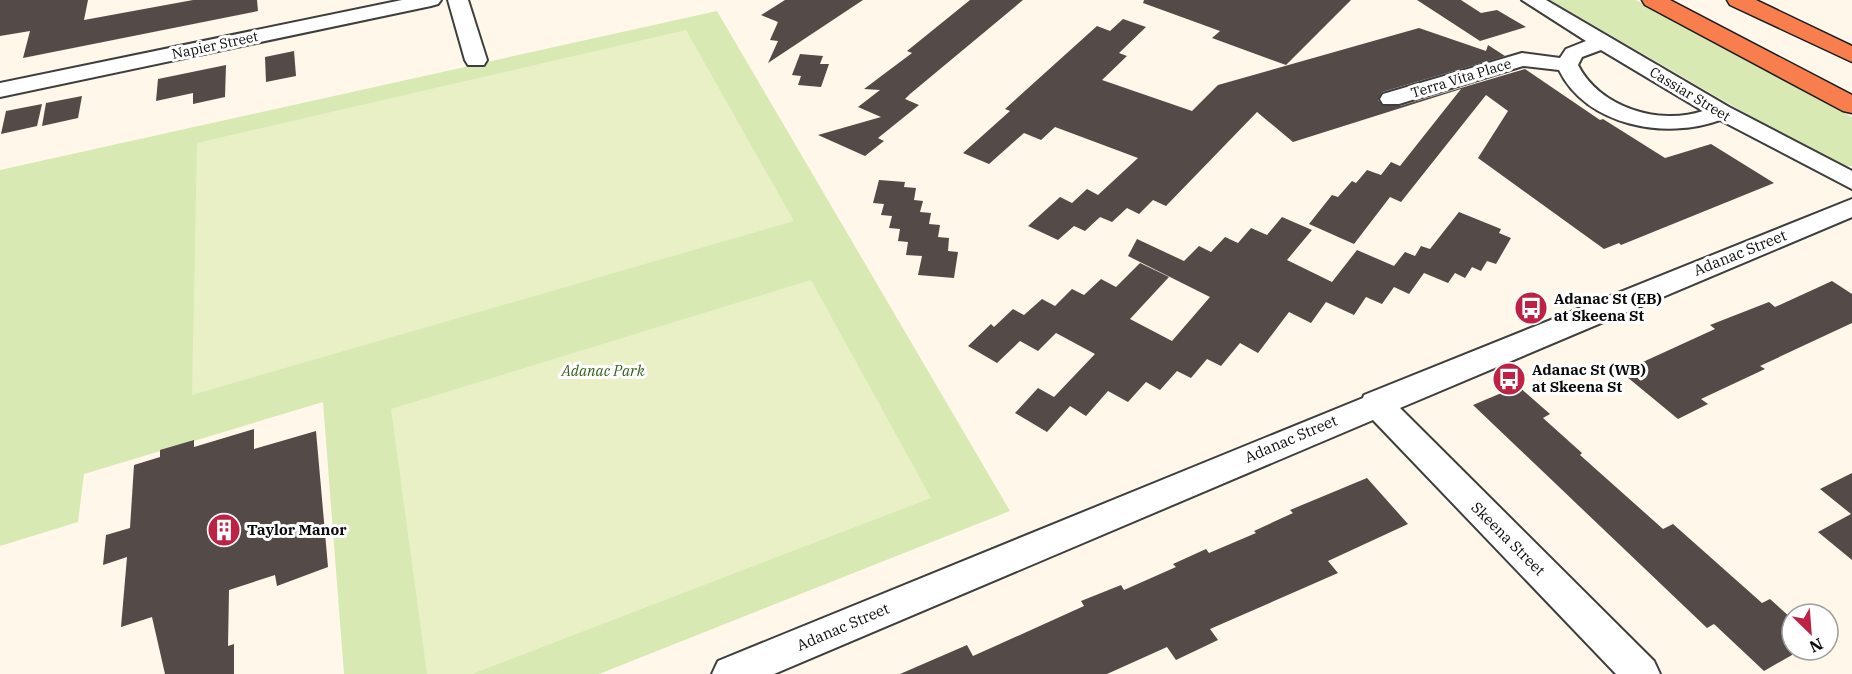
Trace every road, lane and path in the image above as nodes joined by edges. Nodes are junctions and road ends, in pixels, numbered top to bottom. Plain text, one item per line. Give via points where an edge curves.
1 (431, 0) edge
2 (458, 0) edge
3 (1532, 0) edge
4 (1653, 0) edge
5 (1698, 0) edge
6 (1738, 0) edge
7 (1771, 0) edge
8 (1852, 37) edge
9 (1603, 42) junction
10 (1852, 55) edge
11 (476, 60) dead end
12 (1567, 65) junction
13 (1852, 80) edge
14 (0, 90) edge
15 (1391, 99) dead end
16 (1852, 105) edge
17 (1721, 112) junction
18 (1852, 181) edge
19 (1852, 207) edge
20 (1375, 403) junction
21 (731, 674) edge
22 (1641, 674) edge

1 - 14 street, Napier Street
2 - 11 street
3 - 9 street, Cassiar Street
4 - 16 highway
5 - 13 highway
6 - 10 highway
7 - 8 highway
9 - 12 street via 1573,53
9 - 17 street, Cassiar Street
12 - 15 street, Terra Vita Place via 1522,59
12 - 17 street via 1572,80 1588,95 1636,116 1689,122
17 - 18 street, Cassiar Street
19 - 20 street, Adanac Street
20 - 21 street, Adanac Street
20 - 22 street, Skeena Street

